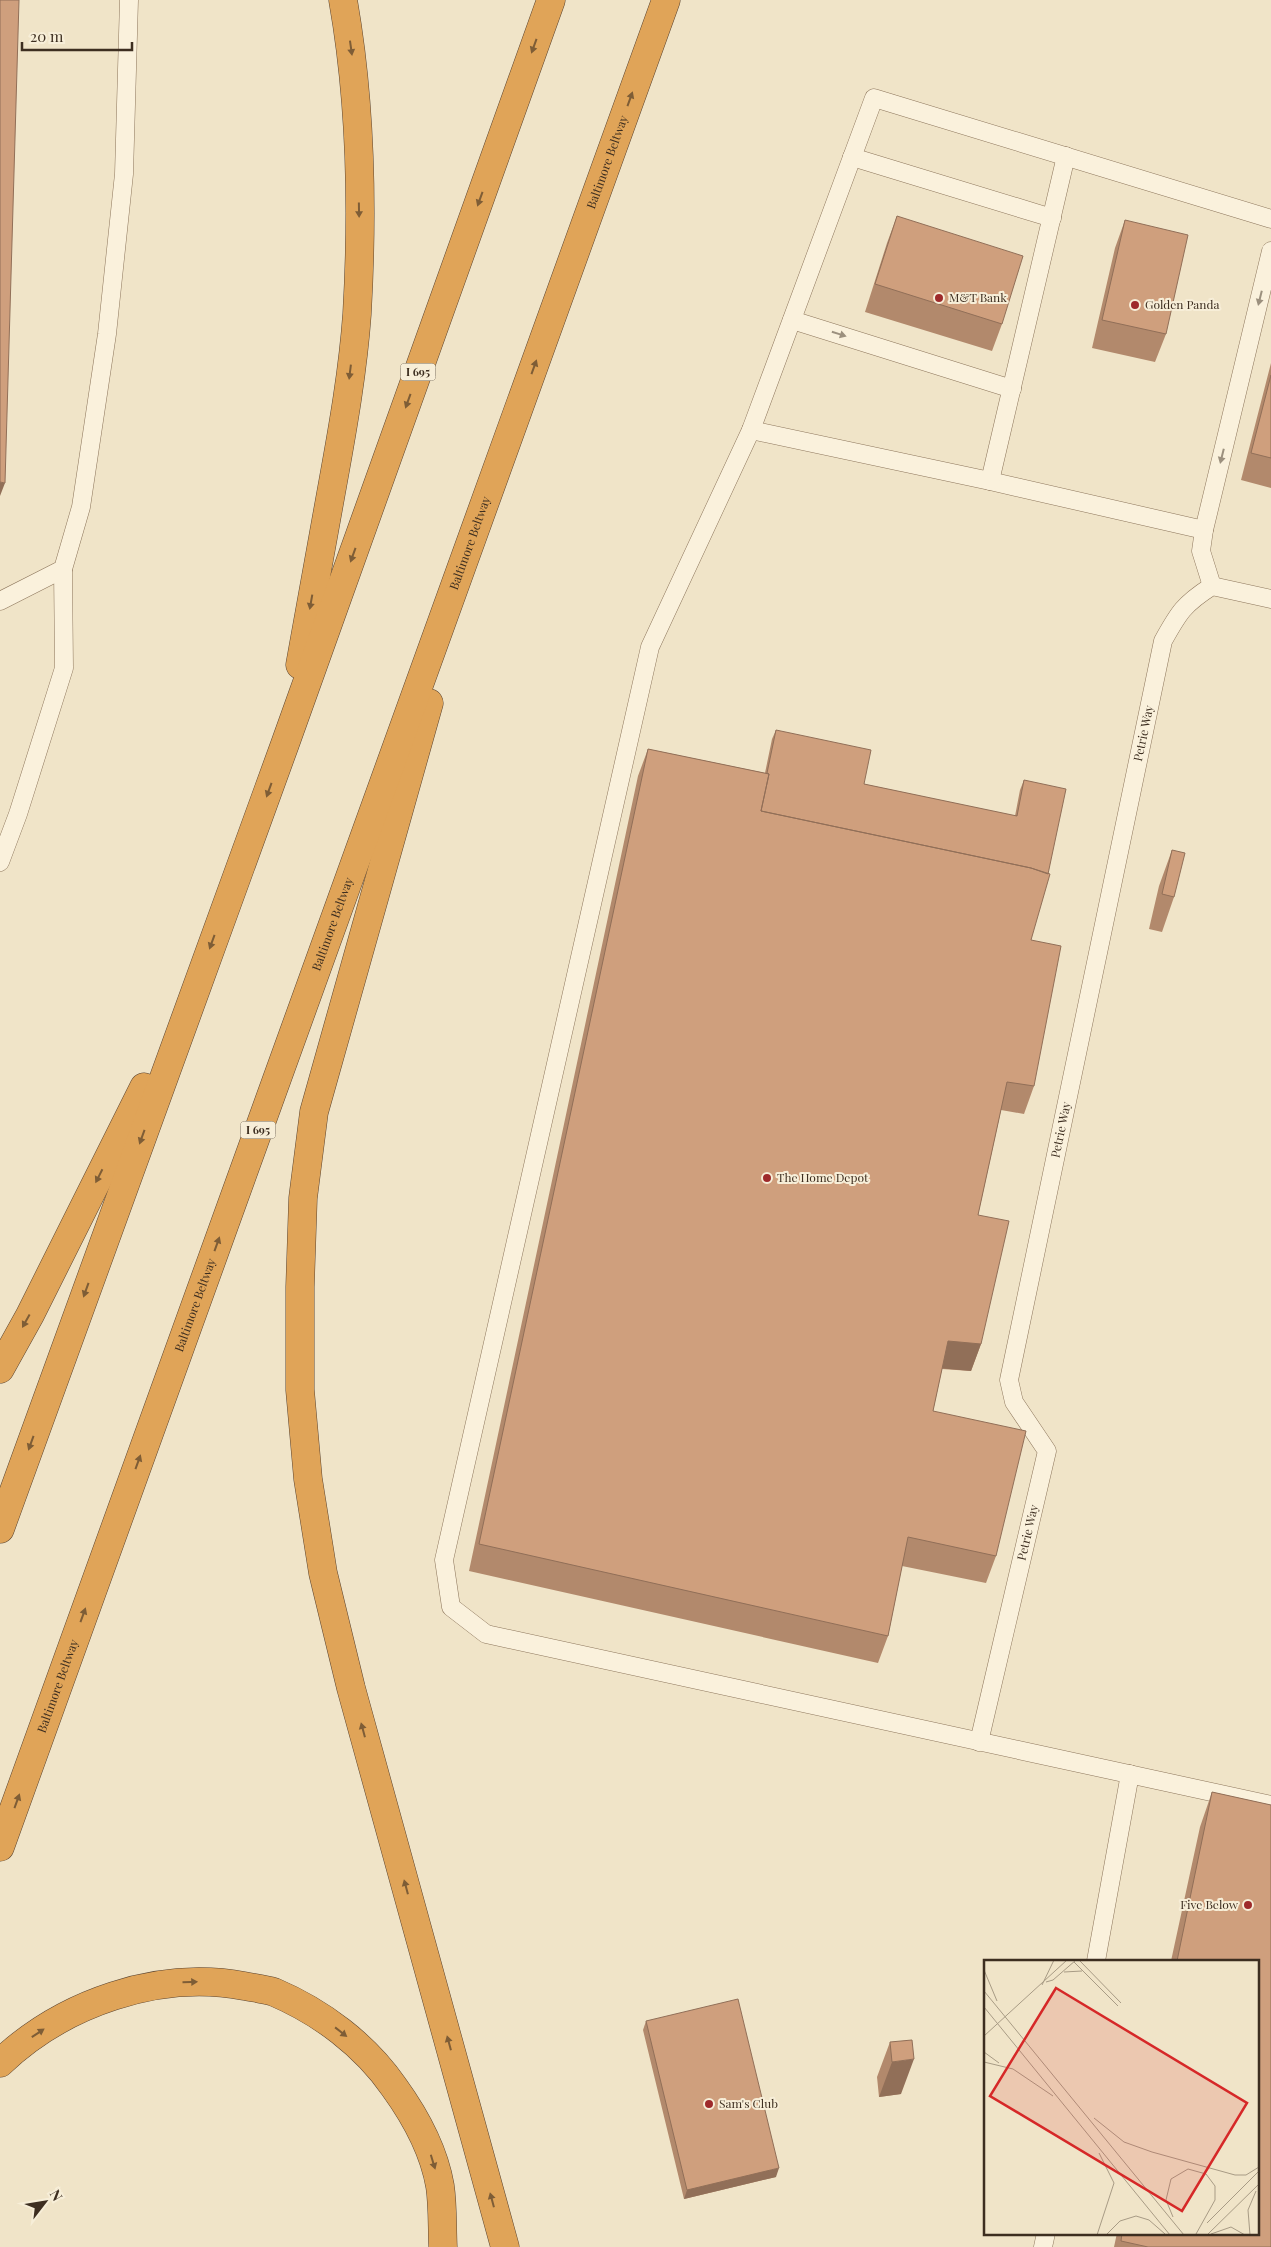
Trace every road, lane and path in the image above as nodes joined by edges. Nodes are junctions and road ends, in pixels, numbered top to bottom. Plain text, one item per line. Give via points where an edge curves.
1 (129, 0) edge
2 (343, 0) edge
3 (551, 0) edge
4 (666, 0) edge
5 (1066, 156) junction
6 (852, 157) junction
7 (1052, 218) junction
8 (1271, 219) edge
9 (1271, 251) edge
10 (792, 320) junction
11 (1012, 389) junction
12 (751, 430) junction
13 (990, 480) junction
14 (489, 489) junction
15 (1204, 530) junction
16 (63, 569) junction
17 (1212, 586) junction
18 (1271, 599) edge
19 (0, 601) edge
20 (285, 744) junction
21 (0, 862) edge
22 (200, 976) junction
23 (0, 1369) edge
24 (0, 1529) edge
25 (979, 1742) junction
26 (1130, 1774) junction
27 (1271, 1805) edge
28 (0, 1847) edge
29 (1096, 1960) edge
30 (0, 2063) edge
31 (1046, 2234) edge
32 (443, 2247) edge
33 (505, 2247) edge
34 (1043, 2247) edge

1 - 16 lane via 124,174 107,334 80,507
2 -> 20 highway via 352,50 357,137 357,315 345,416
3 -> 20 highway, I 695
14 -> 4 highway, Baltimore Beltway / I 695
5 - 6 lane via 874,98
5 - 7 lane
5 - 8 lane
6 - 7 lane
6 - 10 lane
7 - 11 lane
9 -> 15 lane
10 -> 11 lane
10 - 12 lane
11 - 13 lane
12 - 13 lane
12 - 25 lane via 650,647 444,1560 451,1607 486,1634
13 - 15 lane
28 -> 14 highway, Baltimore Beltway / I 695
33 -> 14 highway via 351,1688 323,1574 308,1479 300,1390 303,1198 314,1112
15 - 17 lane via 1201,551
16 - 19 lane
16 - 21 lane via 64,668
17 - 18 lane
17 - 25 lane, Petrie Way via 1188,602 1163,642 1009,1380 1014,1402 1047,1451
20 -> 22 highway, I 695
22 -> 23 highway
22 -> 24 highway, I 695
25 - 26 lane
26 - 27 lane
26 - 29 lane
30 -> 32 highway via 51,2025 121,1993 164,1983 220,1982 272,1992 323,2018 367,2052 410,2109 429,2150 440,2186
31 - 34 lane

